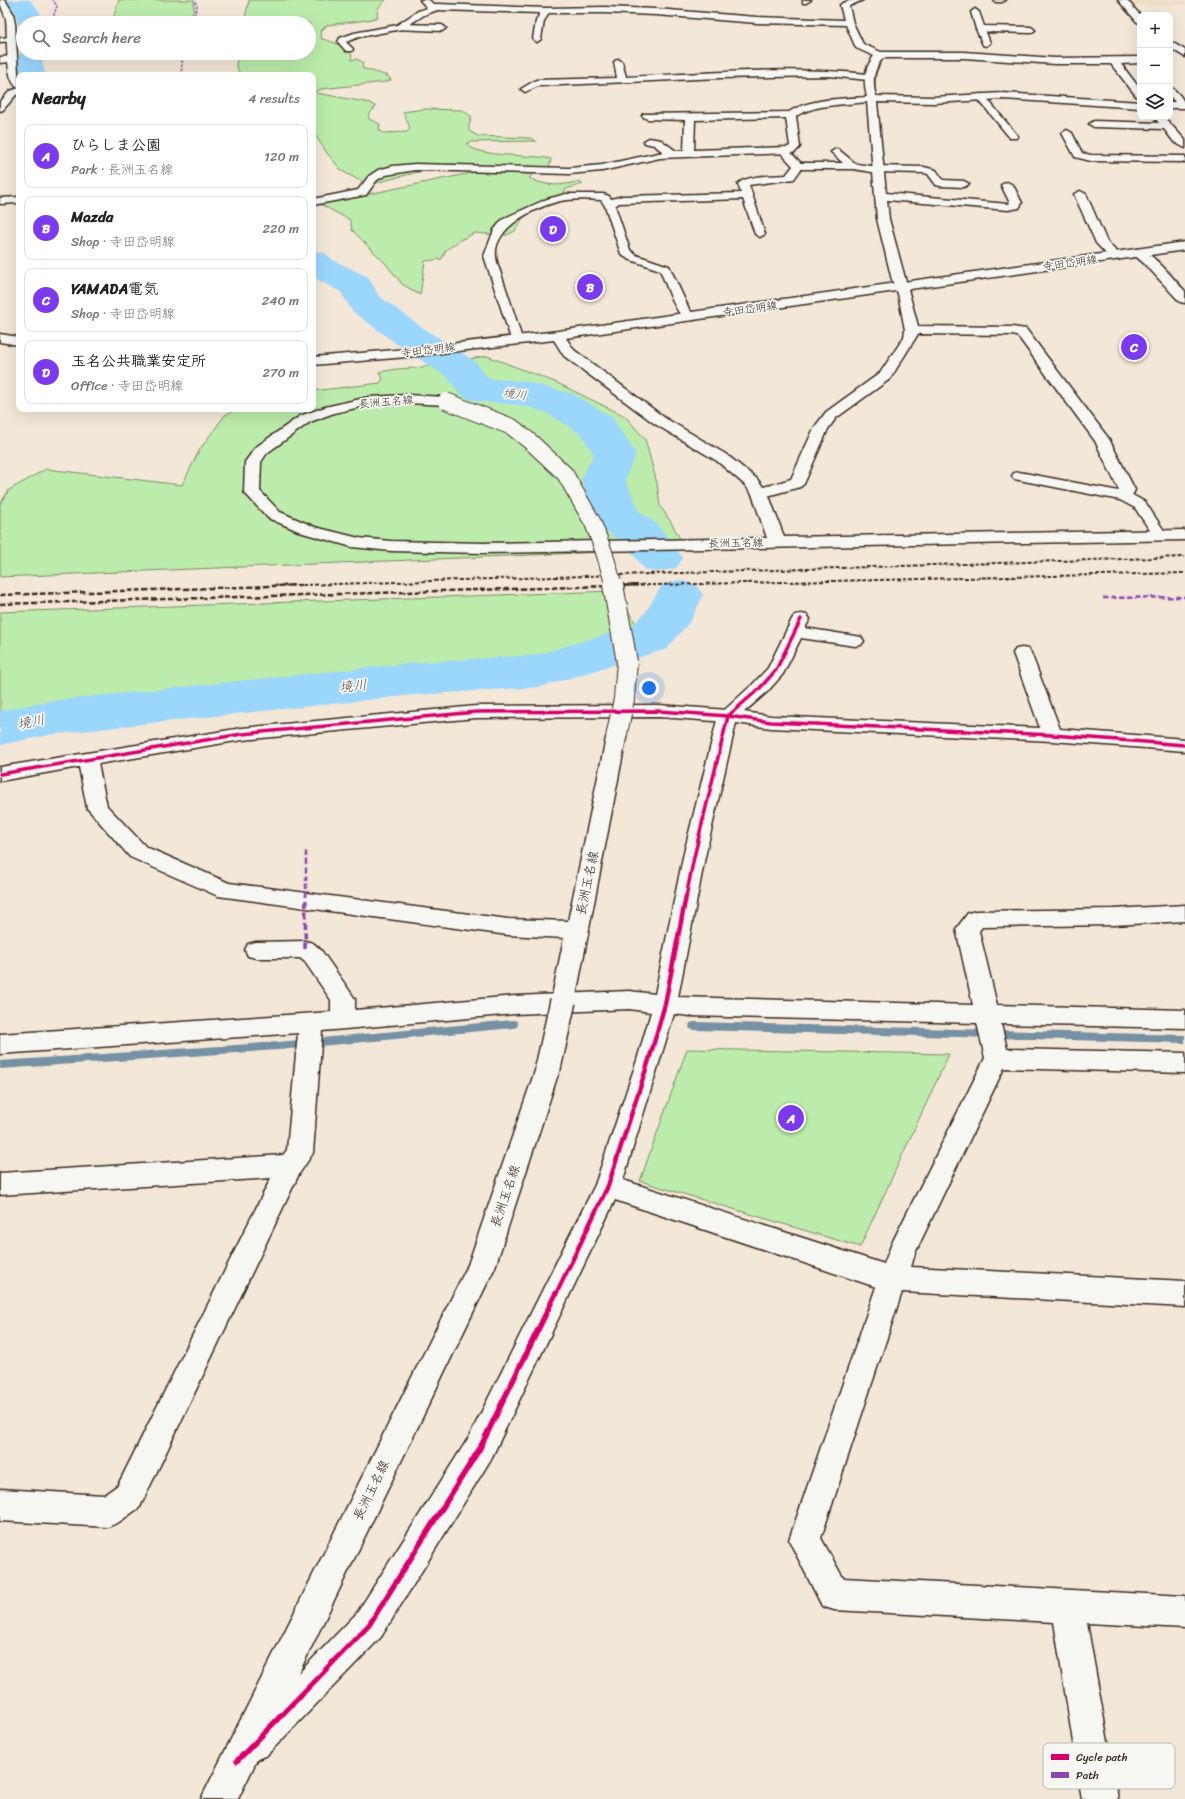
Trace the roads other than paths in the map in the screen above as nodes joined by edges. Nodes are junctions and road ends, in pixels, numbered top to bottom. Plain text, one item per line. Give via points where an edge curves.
1 (1, 0) edge
2 (859, 0) edge
3 (998, 0) edge
4 (1002, 0) edge
5 (1122, 0) edge
6 (432, 5) edge
7 (546, 12) junction
8 (975, 12) dead end
9 (1137, 17) edge
10 (849, 23) junction
11 (399, 27) junction
12 (442, 28) dead end
13 (980, 29) junction
14 (1031, 30) dead end
15 (12, 39) junction
16 (537, 39) dead end
17 (0, 40) edge
18 (1173, 47) edge
19 (349, 48) dead end
20 (880, 55) junction
21 (979, 56) junction
22 (991, 57) junction
23 (1182, 57) edge
24 (13, 59) junction
25 (0, 60) edge
26 (1114, 60) junction
27 (1137, 60) edge
28 (618, 62) dead end
29 (982, 69) dead end
30 (868, 76) junction
31 (622, 80) junction
32 (16, 81) edge
33 (524, 89) dead end
34 (1137, 91) edge
35 (16, 92) edge
36 (0, 93) edge
37 (1173, 93) edge
38 (981, 97) junction
39 (872, 99) junction
40 (1137, 105) edge
41 (1173, 105) edge
42 (1184, 105) edge
43 (0, 108) edge
44 (791, 115) junction
45 (647, 116) dead end
46 (690, 117) junction
47 (1162, 120) edge
48 (1094, 124) dead end
49 (1167, 126) junction
50 (1067, 133) dead end
51 (1012, 136) dead end
52 (648, 141) dead end
53 (1185, 145) edge
54 (784, 151) junction
55 (836, 152) dead end
56 (526, 156) dead end
57 (681, 157) junction
58 (1185, 159) edge
59 (798, 166) junction
60 (853, 166) junction
61 (879, 169) junction
62 (523, 171) junction
63 (964, 184) dead end
64 (1007, 185) dead end
65 (1080, 194) dead end
66 (746, 196) junction
67 (880, 196) junction
68 (16, 200) edge
69 (0, 201) edge
70 (316, 201) edge
71 (610, 205) junction
72 (760, 234) dead end
73 (1185, 246) edge
74 (1138, 253) junction
75 (1115, 256) junction
76 (901, 287) junction
77 (1185, 299) edge
78 (690, 317) junction
79 (912, 330) junction
80 (558, 335) junction
81 (0, 338) edge
82 (516, 339) junction
83 (16, 341) edge
84 (318, 361) edge
85 (1019, 476) dead end
86 (760, 493) junction
87 (1124, 496) junction
88 (1160, 535) junction
89 (1185, 535) edge
90 (777, 542) junction
91 (855, 641) dead end
92 (1022, 653) dead end
93 (728, 716) junction
94 (1052, 735) junction
95 (1185, 745) edge
96 (87, 759) junction
97 (0, 774) edge
98 (1185, 914) edge
99 (577, 930) junction
100 (256, 950) dead end
101 (665, 1004) junction
102 (1185, 1019) edge
103 (342, 1020) junction
104 (992, 1035) junction
105 (311, 1037) junction
106 (0, 1044) edge
107 (1185, 1063) edge
108 (290, 1166) junction
109 (0, 1184) edge
110 (608, 1186) junction
111 (891, 1279) junction
112 (1185, 1294) edge
113 (0, 1505) edge
114 (1068, 1607) junction
115 (1185, 1612) edge
116 (1091, 1743) edge
117 (237, 1761) junction
118 (1098, 1789) edge
119 (219, 1799) edge
120 (1100, 1799) edge

1 - 15 street via 10,15
2 - 10 street via 844,5
3 - 4 street
5 - 9 street
6 - 7 street
6 - 11 lane
7 - 10 street via 604,10
7 - 16 street via 540,21
8 - 13 street
10 - 20 street via 859,46
11 - 12 street
11 - 19 lane via 343,40
13 - 14 street
13 - 22 street
15 - 17 lane
15 - 24 street
18 - 23 street
20 - 21 street
20 - 30 street
21 - 22 street
21 - 29 street
22 - 26 street via 1055,61
24 - 25 lane
24 - 32 street
26 - 27 street
26 - 34 street
28 - 31 lane
30 - 31 lane via 813,74
30 - 39 street
31 - 33 lane via 536,83
35 - 36 lane
35 - 43 lane
37 - 42 lane
38 - 39 street via 933,100
38 - 40 street via 1002,96
38 - 51 lane
39 - 44 street via 822,104 799,110
39 - 61 street
41 - 42 street
44 - 46 street
44 - 54 street via 796,147
45 - 46 street
46 - 57 street
47 - 49 street
48 - 49 street
49 - 53 street
50 - 58 lane via 1078,155 1091,158
52 - 57 street via 657,142
54 - 57 street
54 - 59 lane
55 - 60 lane
56 - 62 street
57 - 62 street via 631,161 593,170
59 - 60 lane
59 - 66 lane via 786,178 745,182 743,184
60 - 61 lane
61 - 63 lane via 924,170 932,172 940,183
61 - 67 street
62 - 70 street via 396,168 381,172 362,193
64 - 67 street via 1016,206
65 - 75 street via 1102,243
66 - 71 lane via 678,193 623,199
66 - 72 lane
67 - 76 street via 883,219
68 - 69 lane
71 - 78 lane via 625,252 632,257 665,268 684,310
71 - 82 lane via 603,197 563,193 508,220 500,228 490,256
73 - 74 street, 寺田岱明線
74 - 75 street, 寺田岱明線
74 - 77 street
75 - 76 street, 寺田岱明線
76 - 78 street, 寺田岱明線
76 - 79 street
78 - 80 street, 寺田岱明線
79 - 86 street via 911,337 885,376 831,415 821,428 798,481
79 - 87 street via 1021,332 1102,439 1127,490
80 - 82 street, 寺田岱明線
80 - 86 street, 長洲玉名線 via 569,353 660,421 722,458
81 - 83 street
82 - 84 street, 寺田岱明線
85 - 87 lane
86 - 90 street, 長洲玉名線
87 - 88 lane via 1140,505
88 - 89 street
88 - 90 street
90 - 99 street, 長洲玉名線, bridge via 636,544 483,548 403,547 358,543 309,530 274,515 252,492 253,462 261,450 305,419 369,401 408,398 446,401 512,427 565,474 593,523 604,552 615,591 627,662 624,699
91 - 93 street via 798,626 776,670
92 - 94 street
93 - 94 street via 771,722
93 - 96 street via 659,711 476,712 242,734
93 - 101 street via 694,857
94 - 95 street
96 - 97 street
96 - 99 street via 97,808 138,852 226,890 508,927
98 - 104 street via 976,919 967,929
99 - 117 street, 長洲玉名線, bridge via 548,1068 481,1267
100 - 103 street via 305,950 313,956 343,999
101 - 103 street via 629,1000 515,1005
101 - 104 street
101 - 110 street
102 - 104 street
103 - 105 street
104 - 107 street
104 - 111 street
105 - 106 street
105 - 108 street via 300,1153
108 - 109 street
108 - 113 street via 129,1496 108,1511
110 - 111 street
110 - 117 street via 480,1448 369,1625
111 - 112 street
111 - 114 street via 805,1540 834,1594
114 - 115 street
114 - 116 street
117 - 119 street, 長洲玉名線
118 - 120 street

